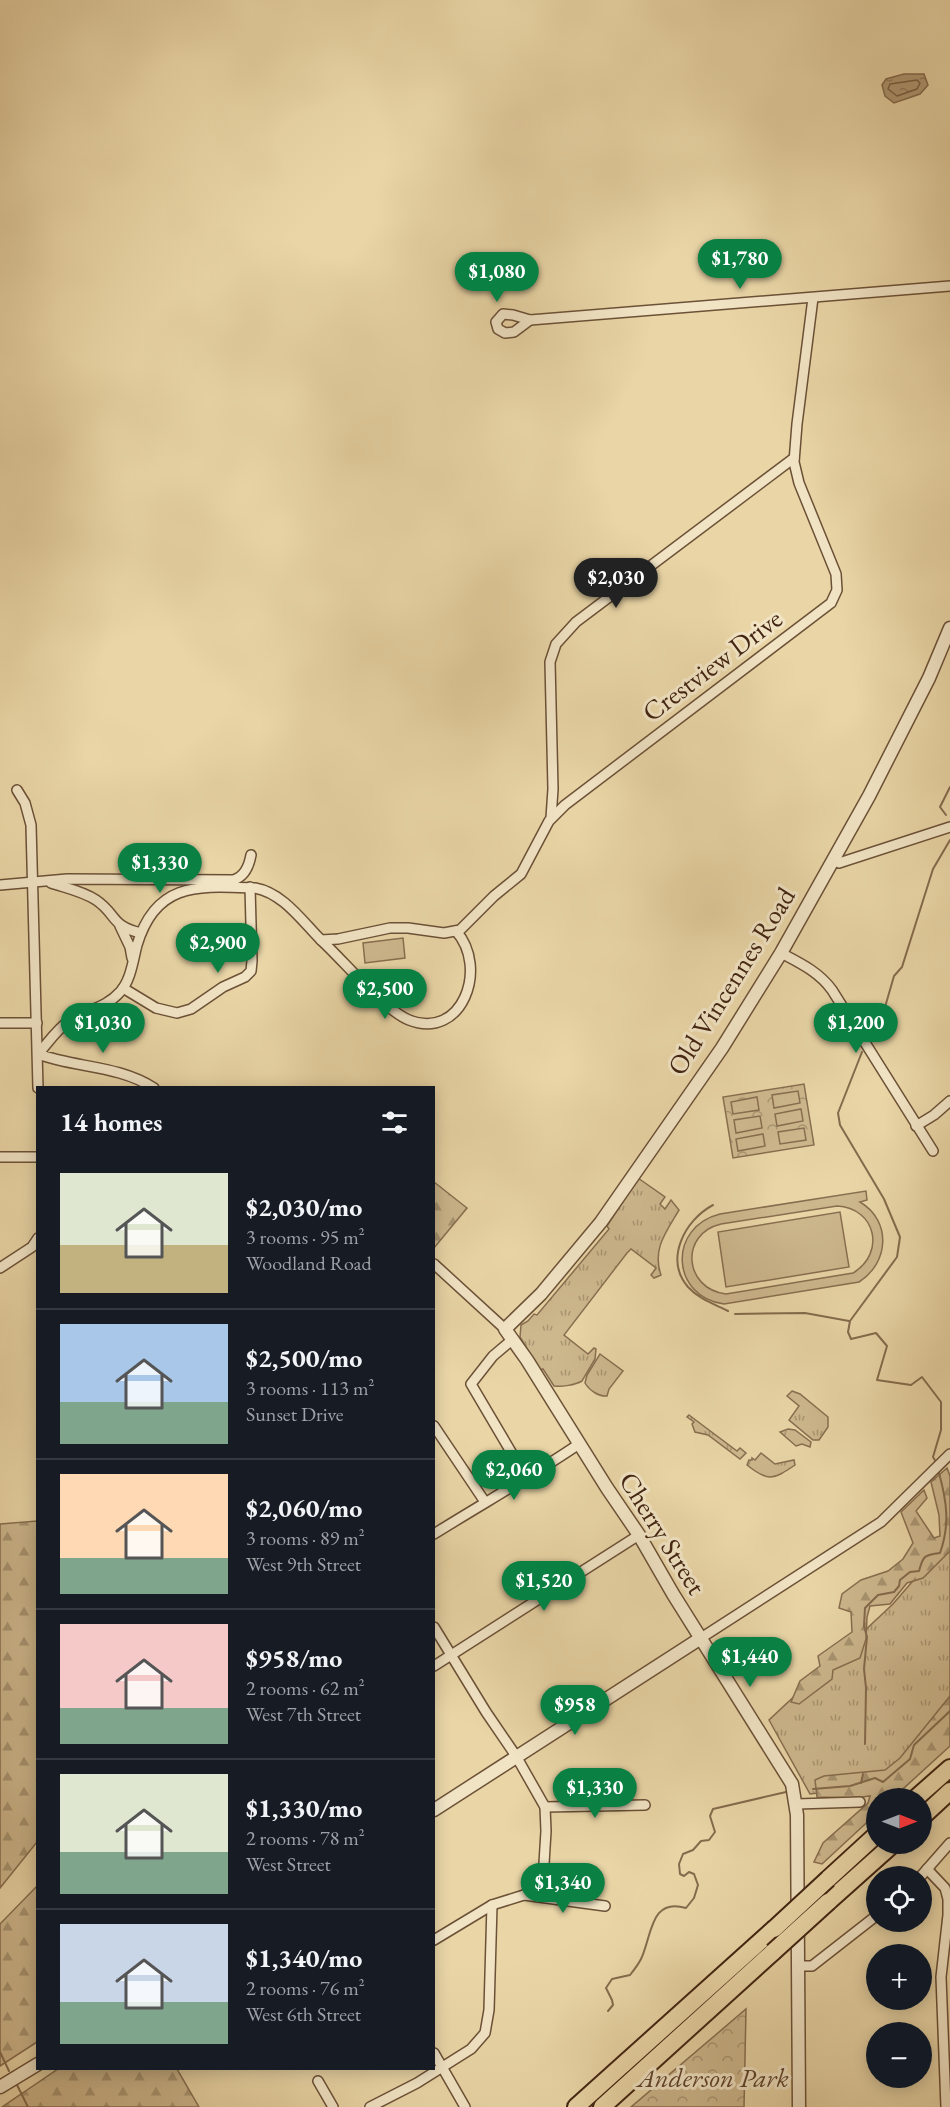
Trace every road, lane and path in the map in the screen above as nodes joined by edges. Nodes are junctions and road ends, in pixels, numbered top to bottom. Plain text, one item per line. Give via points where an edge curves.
1 (950, 286) edge
2 (813, 298) junction
3 (530, 320) dead end
4 (794, 458) junction
5 (950, 628) edge
6 (17, 790) dead end
7 (551, 818) junction
8 (950, 827) edge
9 (251, 855) dead end
10 (834, 860) junction
11 (46, 881) junction
12 (33, 883) junction
13 (0, 885) edge
14 (250, 887) junction
15 (120, 926) junction
16 (456, 931) junction
17 (141, 933) junction
18 (321, 940) junction
19 (782, 953) junction
20 (130, 969) junction
21 (123, 988) junction
22 (0, 1023) edge
23 (37, 1023) junction
24 (38, 1054) junction
25 (38, 1086) edge
26 (150, 1086) edge
27 (950, 1101) edge
28 (916, 1126) junction
29 (933, 1151) dead end
30 (0, 1157) edge
31 (36, 1157) edge
32 (36, 1241) edge
33 (435, 1265) edge
34 (0, 1269) edge
35 (509, 1334) junction
36 (435, 1427) edge
37 (579, 1444) junction
38 (950, 1454) edge
39 (527, 1479) junction
40 (485, 1502) junction
41 (435, 1533) edge
42 (639, 1535) junction
43 (435, 1630) edge
44 (700, 1638) junction
45 (451, 1655) junction
46 (435, 1665) edge
47 (516, 1756) junction
48 (950, 1768) edge
49 (927, 1788) edge
50 (950, 1791) edge
51 (860, 1802) dead end
52 (645, 1804) dead end
53 (797, 1804) junction
54 (545, 1807) junction
55 (932, 1808) edge
56 (435, 1809) edge
57 (950, 1843) edge
58 (866, 1844) edge
59 (881, 1854) edge
60 (930, 1866) edge
61 (932, 1879) edge
62 (524, 1895) junction
63 (492, 1905) junction
64 (605, 1906) dead end
65 (866, 1924) edge
66 (435, 1939) edge
67 (798, 1966) junction
68 (435, 2055) edge
69 (36, 2065) edge
70 (442, 2067) junction
71 (318, 2081) dead end
72 (0, 2087) edge
73 (333, 2107) edge
74 (370, 2107) edge
75 (465, 2107) edge
76 (576, 2107) edge
77 (602, 2107) edge
78 (800, 2107) edge
79 (946, 2107) edge

1 - 2 street
2 - 3 street
2 - 4 street, Crestview Drive
4 - 7 street via 576,622 556,644 549,681
4 - 7 street, Crestview Drive via 799,483 837,574 837,590 831,603
5 - 10 street, Old Vincennes Road via 900,737
6 - 12 street via 29,813
7 - 16 street, Crestview Drive via 521,874
8 - 10 street via 839,863
9 - 11 street via 245,872 232,880
10 - 19 street, Old Vincennes Road
11 - 12 street
11 - 15 street via 90,896
12 - 13 street
12 - 23 street
14 - 17 street via 195,889 176,894 154,908
14 - 18 street via 277,897
14 - 21 street via 252,961 247,975 191,1009 177,1013 156,1008
15 - 17 street
15 - 20 street via 130,947
16 - 18 street via 390,928
16 - 18 street via 471,964 469,988 454,1013 437,1022 423,1023 409,1020 390,1007
17 - 20 street
19 - 28 street via 825,980
19 - 35 street, Old Vincennes Road via 602,1222
20 - 21 street
21 - 24 street via 107,1004 65,1024
22 - 23 street
23 - 24 street
24 - 25 street
24 - 26 street via 134,1077
27 - 28 street
28 - 29 street
30 - 31 street
32 - 34 street
33 - 35 street, Cherry Street
35 - 37 street, Cherry Street
35 - 39 street via 471,1384
36 - 40 street
37 - 39 street
37 - 42 street, Cherry Street
38 - 44 street via 881,1522
39 - 40 street
40 - 41 street
42 - 44 street, Cherry Street
42 - 45 street
43 - 45 street
44 - 47 street
44 - 53 street, Cherry Street via 788,1775
45 - 46 street
45 - 47 street
47 - 54 street
47 - 56 street
48 - 49 highway
50 - 55 highway
51 - 53 street
52 - 54 street
53 - 67 street, Cherry Street
54 - 62 street via 543,1880 537,1889
57 - 60 street
58 - 76 highway, bridge
59 - 77 highway, bridge
61 - 79 street via 945,1888 948,1899 941,1977
62 - 63 street
62 - 64 street
63 - 66 street
63 - 70 street via 486,2030 479,2043
65 - 67 street via 812,1966
67 - 78 street, Cherry Street
68 - 70 street
69 - 72 street
70 - 74 street
70 - 75 street
71 - 73 street

